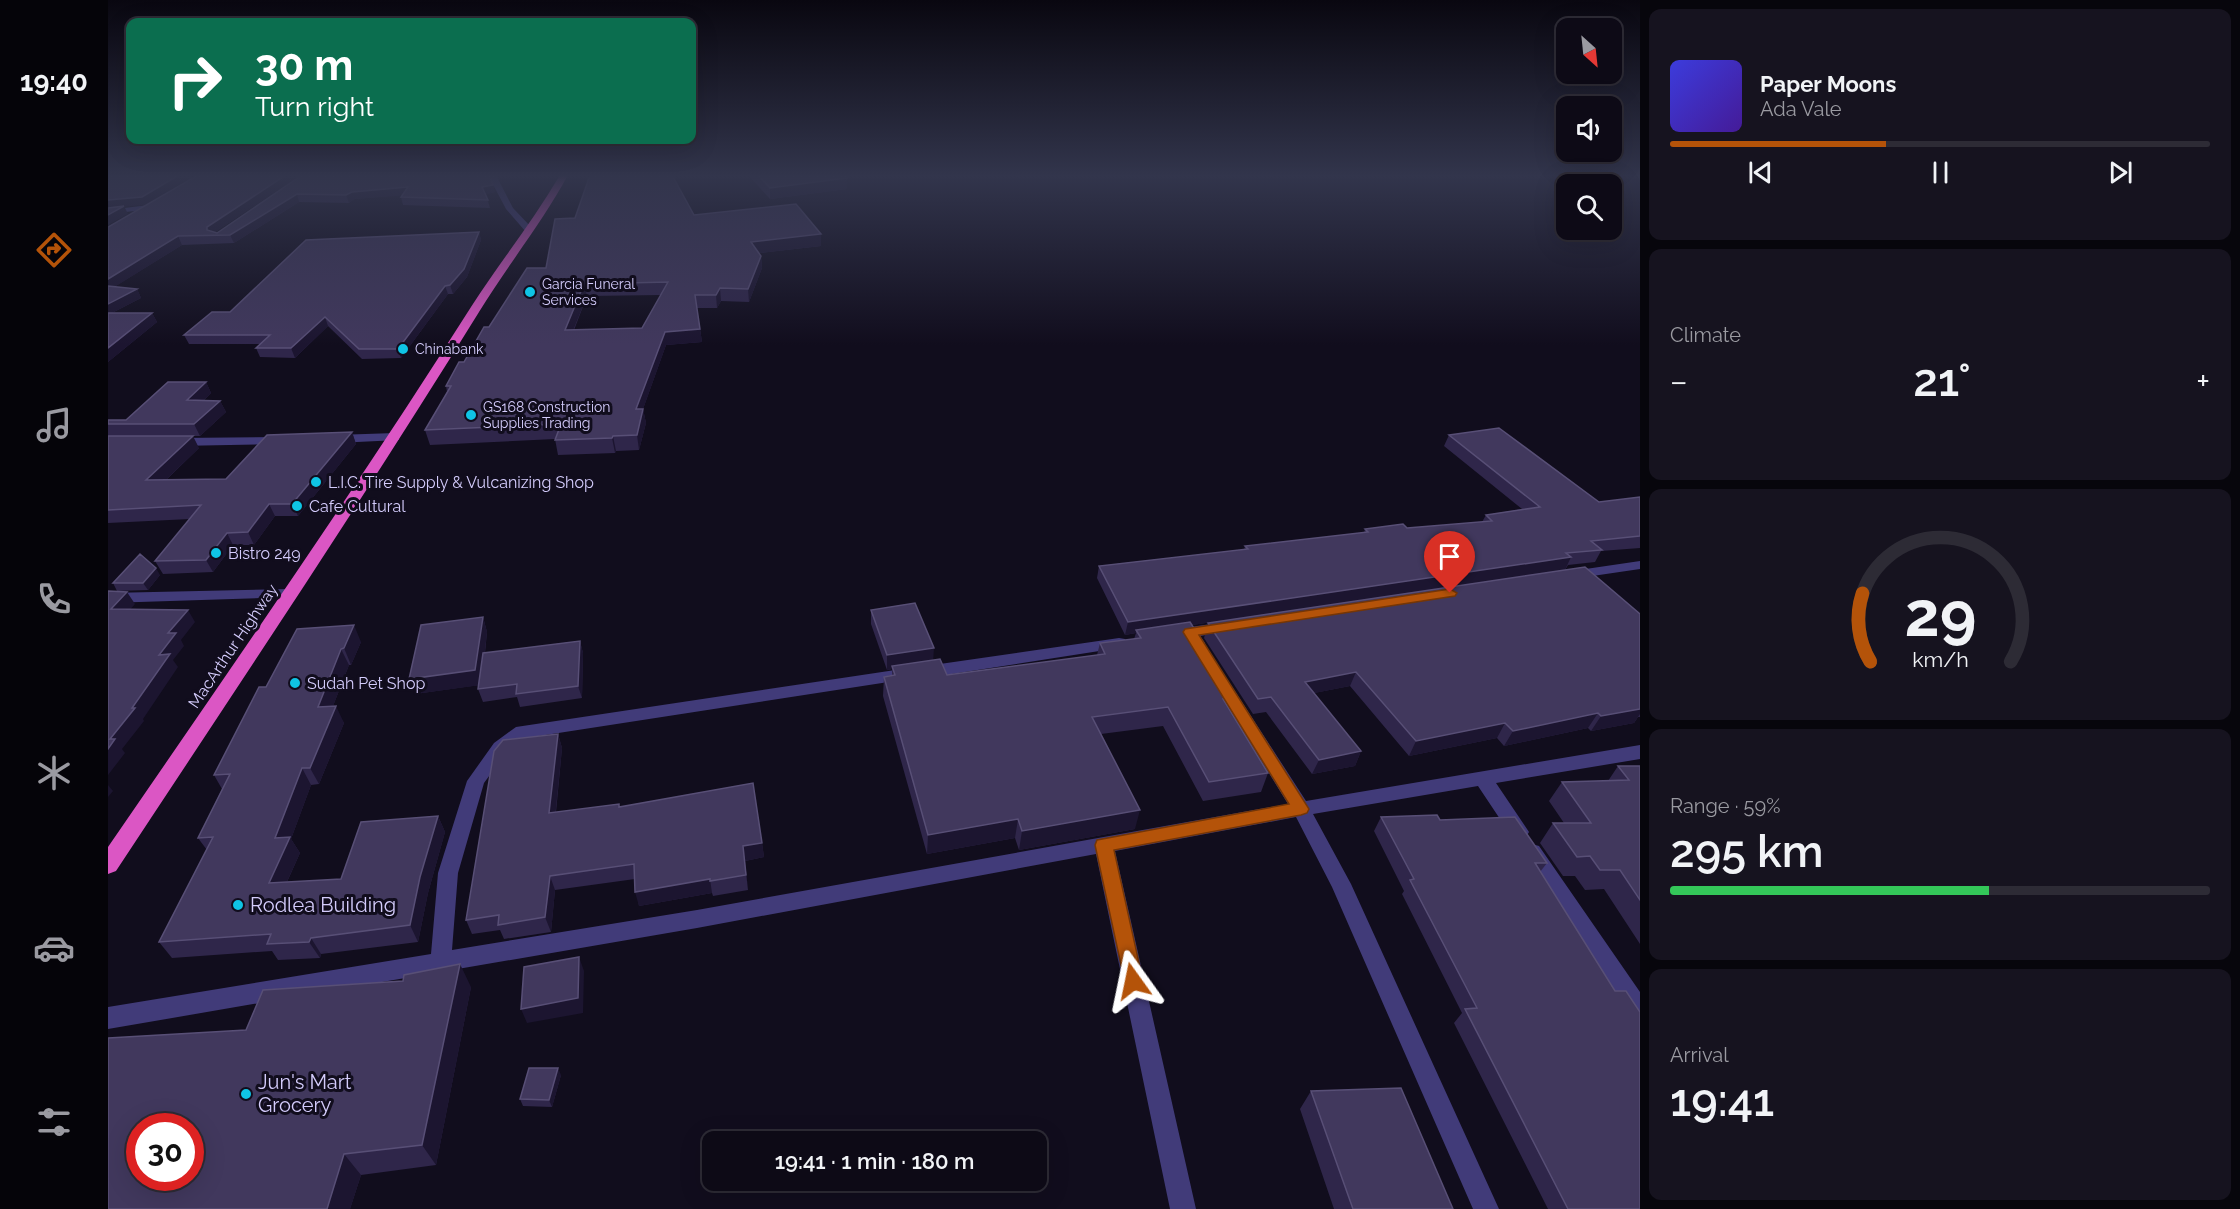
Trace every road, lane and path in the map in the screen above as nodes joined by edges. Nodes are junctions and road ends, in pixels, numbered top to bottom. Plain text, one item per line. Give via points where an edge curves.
1 (528, 231) edge
2 (395, 437) junction
3 (300, 440) edge
4 (324, 440) edge
5 (164, 442) edge
6 (1640, 565) edge
7 (1557, 577) edge
8 (290, 594) junction
9 (108, 598) edge
10 (1237, 625) edge
11 (1131, 641) edge
12 (1640, 753) edge
13 (1482, 777) junction
14 (1301, 809) junction
15 (1104, 845) junction
16 (108, 864) edge
17 (441, 961) junction
18 (1640, 1011) edge
19 (108, 1018) edge
20 (1183, 1209) edge
21 (1486, 1209) edge

1 - 2 highway, MacArthur Highway
2 - 4 street
2 - 8 highway, MacArthur Highway
3 - 5 street
6 - 7 street
8 - 9 street
8 - 16 highway, MacArthur Highway
10 - 14 street via 1184,633 1211,666
11 - 17 street via 522,732 500,748 477,781 448,873
12 - 13 street
13 - 14 street
13 - 18 street
14 - 15 street
14 - 21 street via 1341,884
15 - 17 street
15 - 20 street
17 - 19 street

